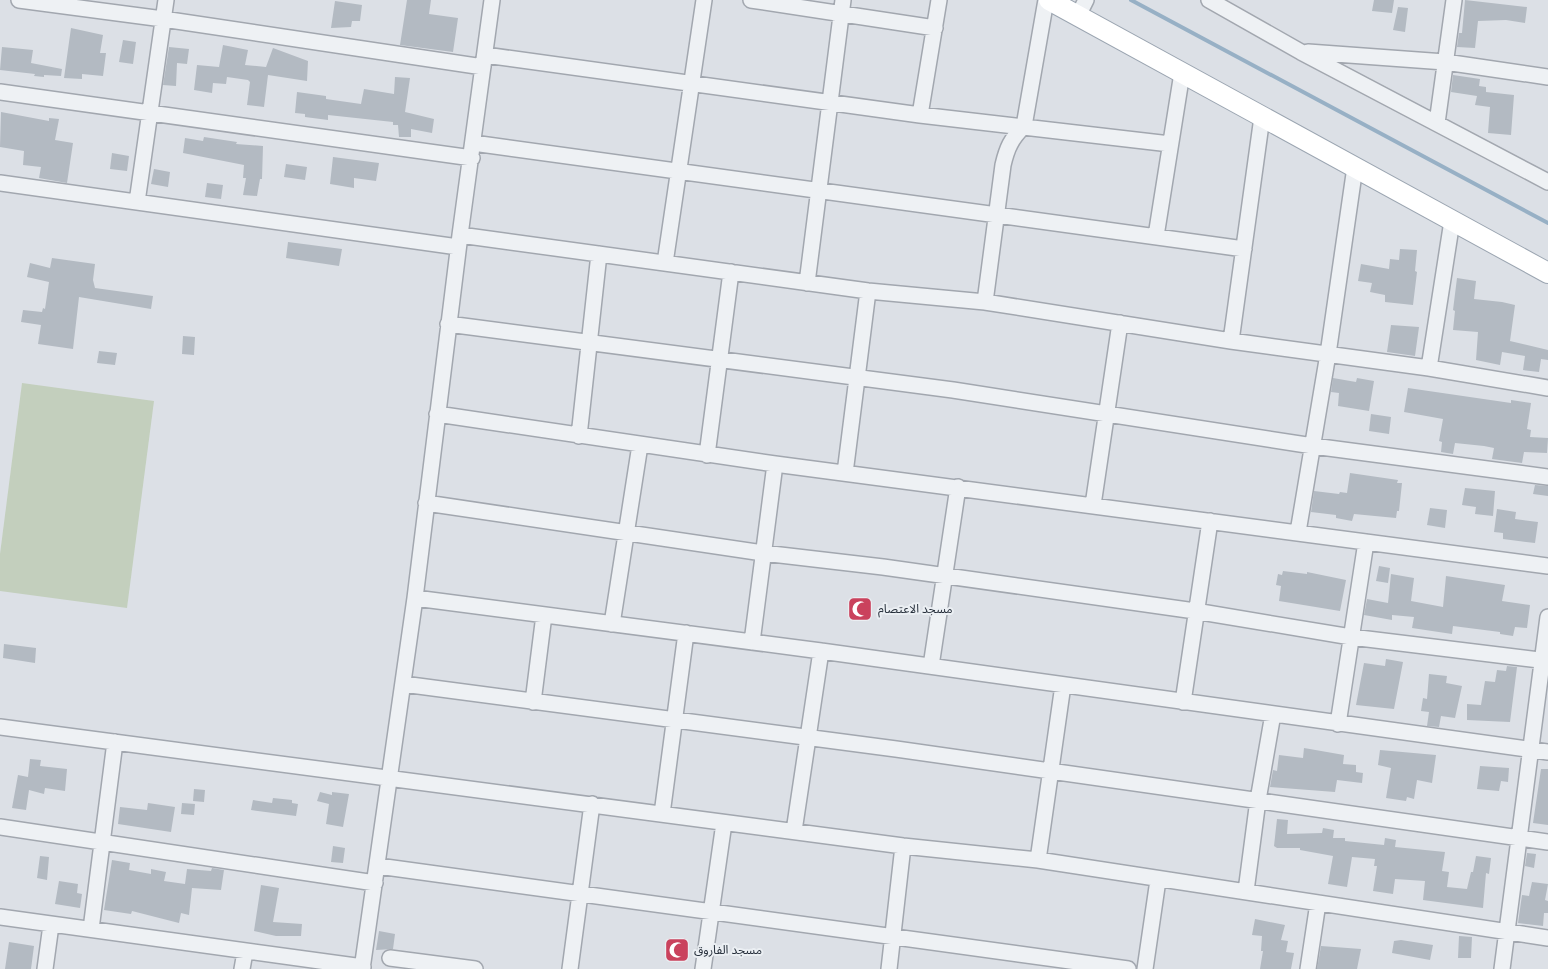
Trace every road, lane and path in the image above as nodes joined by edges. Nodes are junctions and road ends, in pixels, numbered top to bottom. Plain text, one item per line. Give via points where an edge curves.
1 (19, 0) edge
2 (166, 0) edge
3 (492, 0) edge
4 (704, 0) edge
5 (751, 0) edge
6 (940, 0) edge
7 (1048, 0) edge
8 (1209, 0) edge
9 (1454, 0) edge
10 (842, 6) edge
11 (1230, 6) edge
12 (1082, 8) edge
13 (163, 19) junction
14 (935, 28) junction
15 (1301, 52) junction
16 (484, 61) junction
17 (1446, 62) junction
18 (1182, 73) junction
19 (1548, 77) edge
20 (692, 84) junction
21 (0, 92) edge
22 (829, 103) junction
23 (150, 112) junction
24 (920, 115) junction
25 (1262, 118) junction
26 (1437, 123) junction
27 (1024, 126) junction
28 (1170, 144) junction
29 (473, 150) junction
30 (1355, 168) junction
31 (680, 170) junction
32 (1548, 182) edge
33 (0, 183) edge
34 (817, 189) junction
35 (137, 202) junction
36 (998, 215) junction
37 (1452, 221) junction
38 (1156, 236) junction
39 (459, 241) junction
40 (1244, 249) junction
41 (599, 254) junction
42 (665, 263) junction
43 (731, 272) junction
44 (1548, 273) edge
45 (807, 283) junction
46 (868, 291) junction
47 (985, 302) junction
48 (1120, 323) junction
49 (448, 324) junction
50 (1231, 341) junction
51 (588, 343) junction
52 (1328, 354) junction
53 (720, 360) junction
54 (1429, 368) junction
55 (857, 378) junction
56 (1548, 388) edge
57 (1106, 413) junction
58 (437, 414) junction
59 (579, 436) junction
60 (640, 445) junction
61 (1313, 446) junction
62 (708, 455) junction
63 (775, 464) junction
64 (845, 473) junction
65 (1548, 477) edge
66 (958, 488) junction
67 (426, 504) junction
68 (1093, 504) junction
69 (1210, 521) junction
70 (1298, 532) junction
71 (626, 533) junction
72 (1366, 542) junction
73 (763, 554) junction
74 (1548, 566) edge
75 (945, 577) junction
76 (415, 598) junction
77 (1195, 611) junction
78 (544, 615) junction
79 (1548, 617) edge
80 (612, 624) junction
81 (686, 633) junction
82 (1351, 637) junction
83 (752, 642) junction
84 (821, 651) junction
85 (1545, 661) edge
86 (931, 666) junction
87 (403, 684) junction
88 (1062, 685) junction
89 (533, 702) junction
90 (1183, 702) junction
91 (1273, 714) junction
92 (675, 721) junction
93 (1338, 724) junction
94 (0, 727) edge
95 (808, 738) junction
96 (115, 742) junction
97 (1531, 750) junction
98 (1548, 752) edge
99 (1052, 771) junction
100 (390, 778) junction
101 (1258, 800) junction
102 (592, 804) junction
103 (662, 814) junction
104 (724, 823) junction
105 (0, 827) edge
106 (794, 830) junction
107 (1520, 837) junction
108 (101, 842) junction
109 (1548, 842) edge
110 (903, 846) junction
111 (1038, 860) junction
112 (378, 866) junction
113 (1158, 880) junction
114 (375, 883) junction
115 (1246, 891) junction
116 (580, 893) junction
117 (1318, 902) junction
118 (712, 912) junction
119 (0, 917) edge
120 (51, 925) junction
121 (91, 929) junction
122 (1507, 933) junction
123 (892, 936) junction
124 (1548, 938) edge
125 (245, 952) junction
126 (390, 958) dead end
127 (363, 968) edge
128 (45, 969) edge
129 (242, 969) edge
130 (475, 969) edge
131 (570, 969) edge
132 (703, 969) edge
133 (888, 969) edge
134 (1128, 969) edge
135 (1145, 969) edge
136 (1308, 969) edge
137 (1502, 969) edge

1 - 13 street
2 - 13 street
3 - 16 street
4 - 20 street
5 - 10 street
6 - 14 street
7 - 12 main road
7 - 27 street
8 - 11 street
9 - 17 street
10 - 14 street
10 - 22 street
11 - 15 street
12 - 18 main road
13 - 16 street
13 - 23 street
14 - 24 street
15 - 17 street
15 - 26 street
16 - 20 street
16 - 29 street
17 - 19 street
17 - 26 street
18 - 25 main road
18 - 28 street
20 - 22 street
20 - 31 street
21 - 23 street
22 - 24 street
22 - 34 street
23 - 29 street
23 - 35 street
24 - 27 street
25 - 30 main road
25 - 40 street
26 - 32 street
27 - 28 street
27 - 36 street via 1006,148
28 - 38 street
29 - 31 street
29 - 39 street
30 - 37 main road
30 - 52 street
31 - 34 street
31 - 42 street
33 - 35 street
34 - 36 street
34 - 45 street
35 - 39 street
36 - 38 street
36 - 47 street
37 - 44 main road
37 - 54 street
38 - 40 street
39 - 41 street
39 - 49 street
40 - 50 street
41 - 42 street
41 - 51 street
42 - 43 street
43 - 45 street
43 - 53 street
45 - 46 street
46 - 47 street
46 - 55 street
47 - 48 street
48 - 50 street
48 - 57 street
49 - 51 street
49 - 58 street
50 - 52 street
51 - 53 street
51 - 59 street
52 - 54 street
52 - 61 street
53 - 55 street
53 - 62 street
54 - 56 street
55 - 57 street
55 - 64 street
57 - 61 street
57 - 68 street
58 - 59 street
58 - 67 street
59 - 60 street
60 - 62 street
60 - 71 street
61 - 65 street
61 - 70 street
62 - 63 street
63 - 64 street
63 - 73 street
64 - 66 street
66 - 68 street
66 - 75 street
67 - 71 street
67 - 76 street
68 - 69 street
69 - 70 street
69 - 77 street
70 - 72 street
71 - 73 street
71 - 80 street
72 - 74 street
72 - 82 street
73 - 75 street
73 - 83 street
75 - 77 street
75 - 86 street
76 - 78 street
76 - 87 street
77 - 82 street
77 - 90 street
78 - 80 street
78 - 89 street
79 - 85 street
80 - 81 street
81 - 83 street
81 - 92 street
82 - 85 street
82 - 93 street
83 - 84 street
84 - 86 street
84 - 95 street
85 - 97 street
86 - 88 street
87 - 89 street
87 - 100 street
88 - 90 street
88 - 99 street
89 - 92 street
90 - 91 street
91 - 93 street
91 - 101 street
92 - 95 street
92 - 103 street
93 - 97 street
94 - 96 street
95 - 99 street
95 - 106 street
96 - 100 street
96 - 108 street
97 - 98 street
97 - 107 street
99 - 101 street
99 - 111 street
100 - 102 street
100 - 112 street
101 - 107 street
101 - 115 street
102 - 103 street
102 - 116 street
103 - 104 street
104 - 106 street
104 - 118 street
105 - 108 street
106 - 110 street
107 - 109 street
107 - 122 street
108 - 114 street
108 - 121 street
110 - 111 street
110 - 123 street
111 - 113 street
112 - 114 street
112 - 116 street
113 - 115 street
113 - 135 street
114 - 127 street
115 - 117 street
116 - 118 street
116 - 131 street
117 - 122 street
117 - 136 street
118 - 123 street
118 - 132 street
119 - 120 street
120 - 121 street
120 - 128 street
121 - 125 street
122 - 124 street
122 - 137 street
123 - 133 street
123 - 134 street
125 - 127 street
125 - 129 street
126 - 130 street

